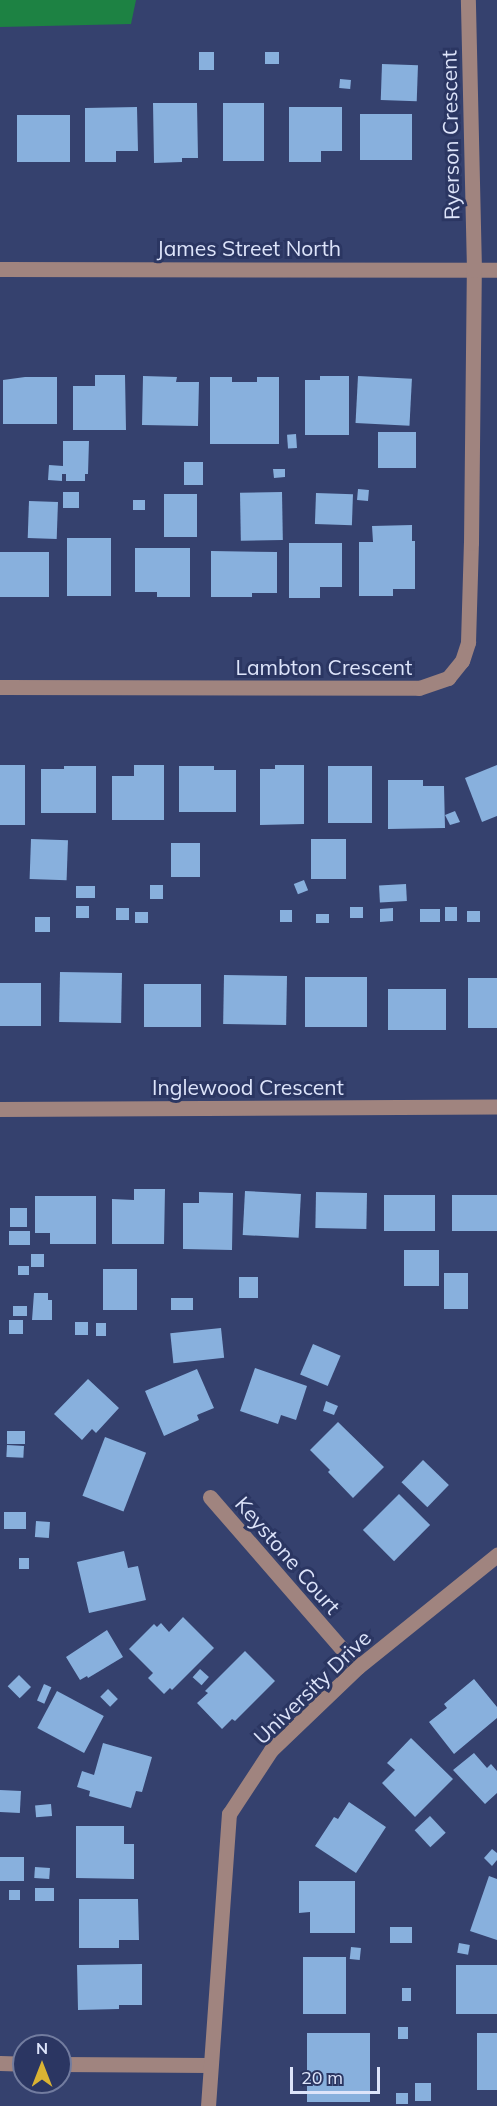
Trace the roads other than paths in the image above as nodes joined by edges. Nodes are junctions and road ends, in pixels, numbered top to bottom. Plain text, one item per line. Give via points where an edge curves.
1 (468, 0) edge
2 (0, 269) edge
3 (474, 270) junction
4 (497, 270) edge
5 (0, 687) edge
6 (497, 1106) edge
7 (0, 1109) edge
8 (210, 1497) dead end
9 (497, 1555) edge
10 (358, 1667) junction
11 (72, 2064) edge
12 (209, 2065) junction
13 (208, 2106) edge

1 - 3 street, Ryerson Crescent
2 - 3 street, James Street North
3 - 4 street, James Street North
3 - 5 street, Lambton Crescent via 468,642 462,661 448,678 419,688
6 - 7 street, Inglewood Crescent
8 - 10 street, Keystone Court
9 - 10 street, University Drive
10 - 12 street, University Drive via 272,1750 229,1814
11 - 12 street
12 - 13 street, University Drive

